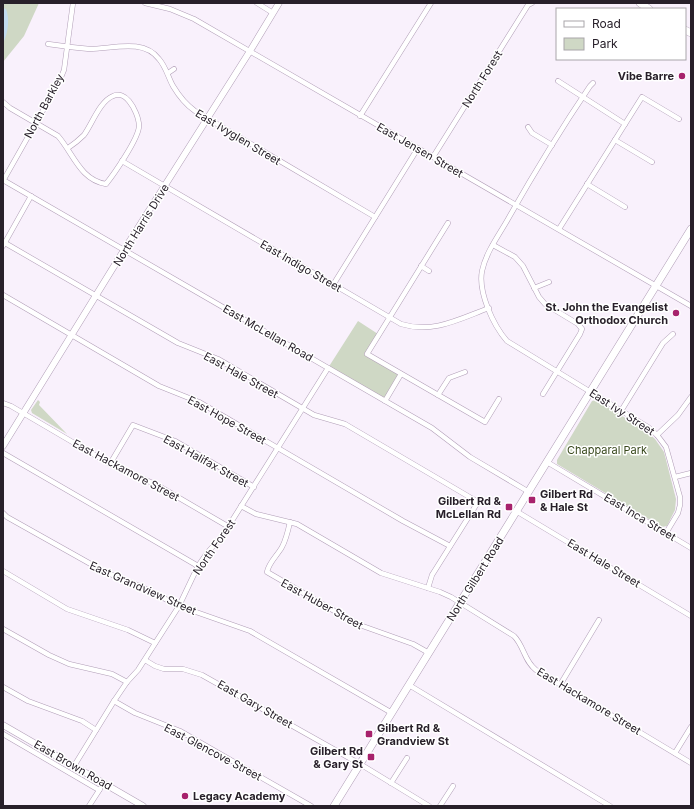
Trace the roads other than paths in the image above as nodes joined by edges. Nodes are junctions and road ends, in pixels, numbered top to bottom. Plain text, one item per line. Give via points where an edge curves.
1 (72, 3) edge
2 (145, 3) edge
3 (257, 3) edge
4 (279, 3) edge
5 (431, 3) edge
6 (532, 3) edge
7 (273, 13) junction
8 (48, 44) dead end
9 (67, 46) junction
10 (250, 51) junction
11 (174, 69) dead end
12 (168, 73) junction
13 (558, 81) dead end
14 (593, 83) dead end
15 (582, 97) junction
16 (3, 102) edge
17 (360, 116) junction
18 (207, 119) junction
19 (679, 119) dead end
20 (36, 123) junction
21 (625, 124) junction
22 (528, 127) dead end
23 (616, 140) junction
24 (552, 145) junction
25 (68, 148) junction
26 (418, 148) junction
27 (433, 157) junction
28 (122, 161) junction
29 (652, 162) dead end
30 (3, 180) edge
31 (587, 184) junction
32 (165, 186) junction
33 (31, 196) junction
34 (516, 205) junction
35 (625, 206) dead end
36 (375, 217) junction
37 (448, 223) dead end
38 (559, 229) junction
39 (691, 229) edge
40 (4, 244) edge
41 (493, 244) junction
42 (124, 250) junction
43 (421, 266) junction
44 (429, 270) dead end
45 (548, 282) dead end
46 (334, 285) junction
47 (657, 285) junction
48 (534, 288) junction
49 (3, 295) edge
50 (96, 296) junction
51 (691, 306) edge
52 (489, 308) junction
53 (388, 318) junction
54 (673, 334) dead end
55 (72, 336) junction
56 (328, 368) junction
57 (557, 371) junction
58 (464, 372) dead end
59 (401, 374) junction
60 (591, 392) junction
61 (543, 394) dead end
62 (438, 395) junction
63 (691, 397) edge
64 (499, 399) dead end
65 (385, 401) junction
66 (3, 403) edge
67 (303, 410) junction
68 (621, 411) junction
69 (23, 413) junction
70 (657, 435) junction
71 (3, 446) edge
72 (278, 448) junction
73 (3, 453) edge
74 (547, 462) junction
75 (110, 464) junction
76 (691, 473) edge
77 (675, 477) junction
78 (254, 487) junction
79 (529, 492) junction
80 (241, 506) junction
81 (516, 511) junction
82 (3, 513) edge
83 (290, 522) junction
84 (229, 527) junction
85 (666, 533) junction
86 (450, 546) junction
87 (691, 548) edge
88 (198, 566) junction
89 (3, 571) edge
90 (428, 588) junction
91 (460, 602) junction
92 (178, 606) junction
93 (691, 616) edge
94 (599, 620) dead end
95 (3, 629) edge
96 (155, 643) junction
97 (429, 653) junction
98 (145, 660) junction
99 (127, 682) junction
100 (560, 684) junction
101 (409, 686) junction
102 (3, 687) edge
103 (114, 701) junction
104 (392, 713) junction
105 (3, 725) edge
106 (691, 727) edge
107 (96, 730) junction
108 (3, 734) edge
109 (675, 753) junction
110 (407, 758) dead end
111 (691, 763) edge
112 (360, 764) junction
113 (74, 766) junction
114 (103, 783) junction
115 (391, 783) junction
116 (453, 786) dead end
117 (99, 790) junction
118 (608, 805) edge
119 (89, 806) edge
120 (143, 806) edge
121 (311, 806) edge
122 (334, 806) edge
123 (430, 806) edge
124 (440, 806) edge

1 - 9 street, North Barkley
2 - 10 street, East Jensen Street via 183,14
3 - 7 street
4 - 7 street, North Harris Drive
5 - 17 street
6 - 27 street, North Forest via 528,5
7 - 10 street, North Harris Drive
8 - 9 street, East Ivyglen Street
9 - 12 street, East Ivyglen Street via 92,49 135,46 152,52
9 - 20 street, North Barkley via 64,70
10 - 17 street, East Jensen Street
10 - 18 street, North Harris Drive
11 - 12 street
12 - 18 street, East Ivyglen Street via 184,103
13 - 15 street
14 - 15 street, East Ivy Street
15 - 21 street
15 - 24 street, East Ivy Street
16 - 20 street
17 - 26 street, East Jensen Street
18 - 32 street, North Harris Drive
18 - 36 street, East Ivyglen Street
19 - 21 street via 642,97
20 - 25 street via 58,136
20 - 30 street, North Barkley
21 - 23 street
22 - 24 street via 532,133
23 - 29 street
23 - 31 street
24 - 34 street, East Ivy Street
25 - 28 street via 80,169 100,183 106,184
25 - 28 street via 84,134 103,104 113,96 121,95 131,104 140,128
26 - 27 street, East Jensen Street
26 - 36 street
27 - 34 street, East Jensen Street
28 - 32 street, East Indigo Street
30 - 33 street, East McLellan Road
31 - 35 street
31 - 38 street
32 - 42 street, North Harris Drive
32 - 46 street, East Indigo Street
33 - 40 street
33 - 42 street, East McLellan Road
34 - 38 street, East Jensen Street
34 - 41 street, East Ivy Street
36 - 46 street
37 - 43 street
38 - 47 street, East Jensen Street
39 - 47 main road, North Gilbert Road
40 - 50 street, East Hale Street
41 - 48 street via 515,257 523,266
41 - 52 street, East Ivy Street via 486,258 482,280
42 - 50 street, North Harris Drive
42 - 56 street, East McLellan Road
43 - 44 street
43 - 53 street
45 - 48 street
46 - 53 street, East Indigo Street
47 - 51 street, East Jensen Street
47 - 60 main road, North Gilbert Road
48 - 57 street via 546,304 582,329
49 - 55 street, East Hope Street
50 - 55 street, North Harris Drive
50 - 67 street, East Hale Street via 178,343 218,359
52 - 53 street, East Indigo Street via 426,328 413,328
52 - 57 street, East Ivy Street via 496,326 507,341
53 - 59 street via 367,354
54 - 68 street via 663,343
55 - 69 street, North Harris Drive
55 - 72 street, East Hope Street via 159,386 199,402
56 - 65 street, East McLellan Road
56 - 67 street, North Forest
57 - 60 street, East Ivy Street
57 - 61 street
58 - 62 street via 450,378
59 - 62 street
59 - 65 street
60 - 68 street, East Ivy Street
60 - 74 main road, North Gilbert Road
62 - 64 street via 485,422
63 - 70 street via 678,415
65 - 79 street, East McLellan Road via 432,428 470,457
66 - 69 street, East Hackamore Street
67 - 72 street, North Forest
67 - 86 street, East Hale Street via 345,424 478,502
68 - 70 street, East Ivy Street
69 - 71 street, North Harris Drive
69 - 75 street, East Hackamore Street
70 - 77 street, East Ivy Street via 668,452
72 - 78 street, North Forest
72 - 86 street, East Hope Street
73 - 88 street
74 - 79 main road, North Gilbert Road
74 - 85 street, East Inca Street
75 - 78 street, East Halifax Street via 133,425 175,441
75 - 84 street, East Hackamore Street via 157,485
76 - 77 street
77 - 85 street, East Ivy Street via 680,505
78 - 80 street, North Forest
79 - 81 main road, North Gilbert Road
80 - 83 street, East Hackamore Street via 256,514
80 - 84 street, North Forest
81 - 91 main road, North Gilbert Road
81 - 93 street, East Hale Street
82 - 92 street, East Grandview Street via 104,572 140,586
83 - 90 street, East Hackamore Street via 381,573
83 - 97 street, East Huber Street via 282,547 270,564 268,572 357,624 413,644
84 - 88 street, North Forest
85 - 87 street, East Inca Street
86 - 90 street via 432,575
88 - 92 street, North Forest
89 - 96 street via 67,609 128,630
90 - 91 street, East Hackamore Street
91 - 97 main road, North Gilbert Road
91 - 100 street, East Hackamore Street via 514,636 520,642 530,665
92 - 96 street, North Forest
92 - 104 street, East Grandview Street via 250,631
94 - 100 street
95 - 99 street via 69,664 112,674
96 - 98 street, North Forest
97 - 101 main road, North Gilbert Road
98 - 99 street, North Forest
98 - 112 street, East Gary Street via 164,669 183,669 202,675
99 - 103 street, North Forest
100 - 109 street, East Hackamore Street
101 - 104 main road, North Gilbert Road
101 - 118 street
102 - 107 street via 28,701 82,721
103 - 107 street, North Forest
103 - 121 street, East Glencove Street via 180,731
104 - 112 main road, North Gilbert Road
105 - 113 street, East Brown Road
106 - 109 street
107 - 113 street, North Forest
108 - 117 street, East Brown Road
109 - 111 street, East Hackamore Street
110 - 115 street
112 - 115 street, East Gary Street
112 - 122 main road, North Gilbert Road
113 - 114 street, East Brown Road
114 - 117 street
114 - 120 street, East Brown Road
115 - 123 street, East Gary Street
116 - 124 street
117 - 119 street

